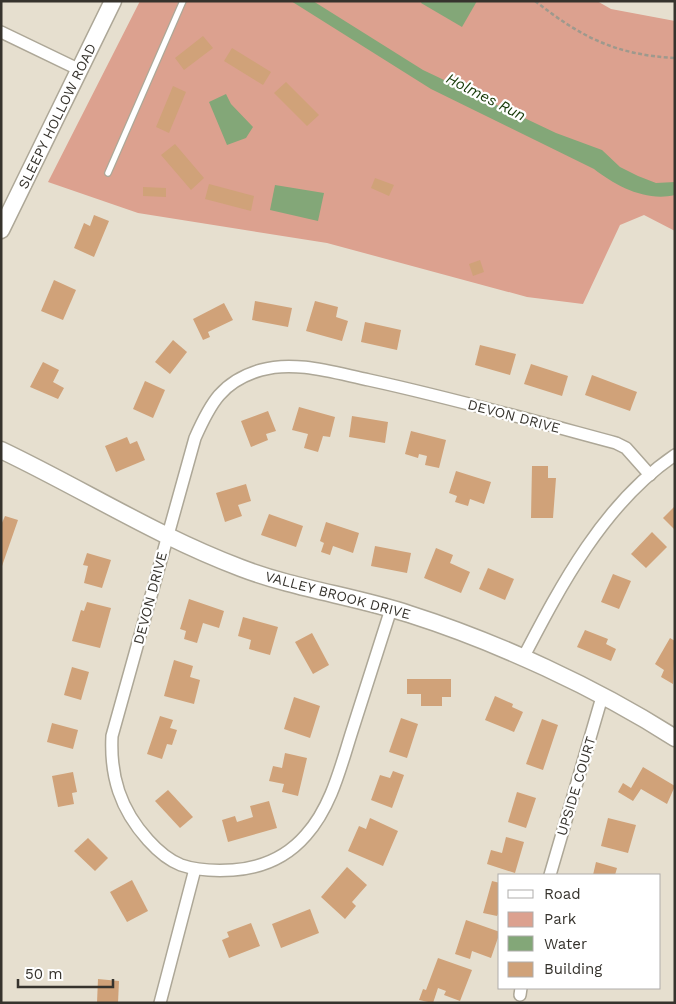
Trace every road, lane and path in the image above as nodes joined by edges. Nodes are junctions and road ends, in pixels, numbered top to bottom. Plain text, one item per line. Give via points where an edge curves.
1 (113, 1) edge
2 (183, 1) edge
3 (535, 1) edge
4 (1, 32) edge
5 (675, 58) edge
6 (80, 70) junction
7 (108, 173) dead end
8 (1, 230) edge
9 (1, 450) edge
10 (675, 455) edge
11 (650, 476) junction
12 (166, 537) junction
13 (390, 609) junction
14 (523, 658) junction
15 (602, 697) junction
16 (675, 738) edge
17 (195, 869) junction
18 (550, 874) edge
19 (160, 1003) edge

1 - 6 street, SLEEPY HOLLOW ROAD
2 - 7 lane
3 - 5 path via 586,36 621,51
4 - 6 street
6 - 8 street, SLEEPY HOLLOW ROAD
9 - 12 street, VALLEY BROOK DRIVE
10 - 11 street
11 - 12 street, DEVON DRIVE via 626,448 616,443 420,391 300,367 272,367 229,386 209,406 195,438
11 - 14 street via 612,514 577,561
12 - 13 street, VALLEY BROOK DRIVE via 243,569
12 - 17 street, DEVON DRIVE via 117,713 111,760 119,795 138,829 171,860
13 - 14 street, VALLEY BROOK DRIVE via 460,632
13 - 17 street, DEVON DRIVE via 338,775 319,819 290,850 261,865 208,871
14 - 15 street, VALLEY BROOK DRIVE
15 - 16 street, VALLEY BROOK DRIVE
15 - 18 street, UPSIDE COURT
17 - 19 street

